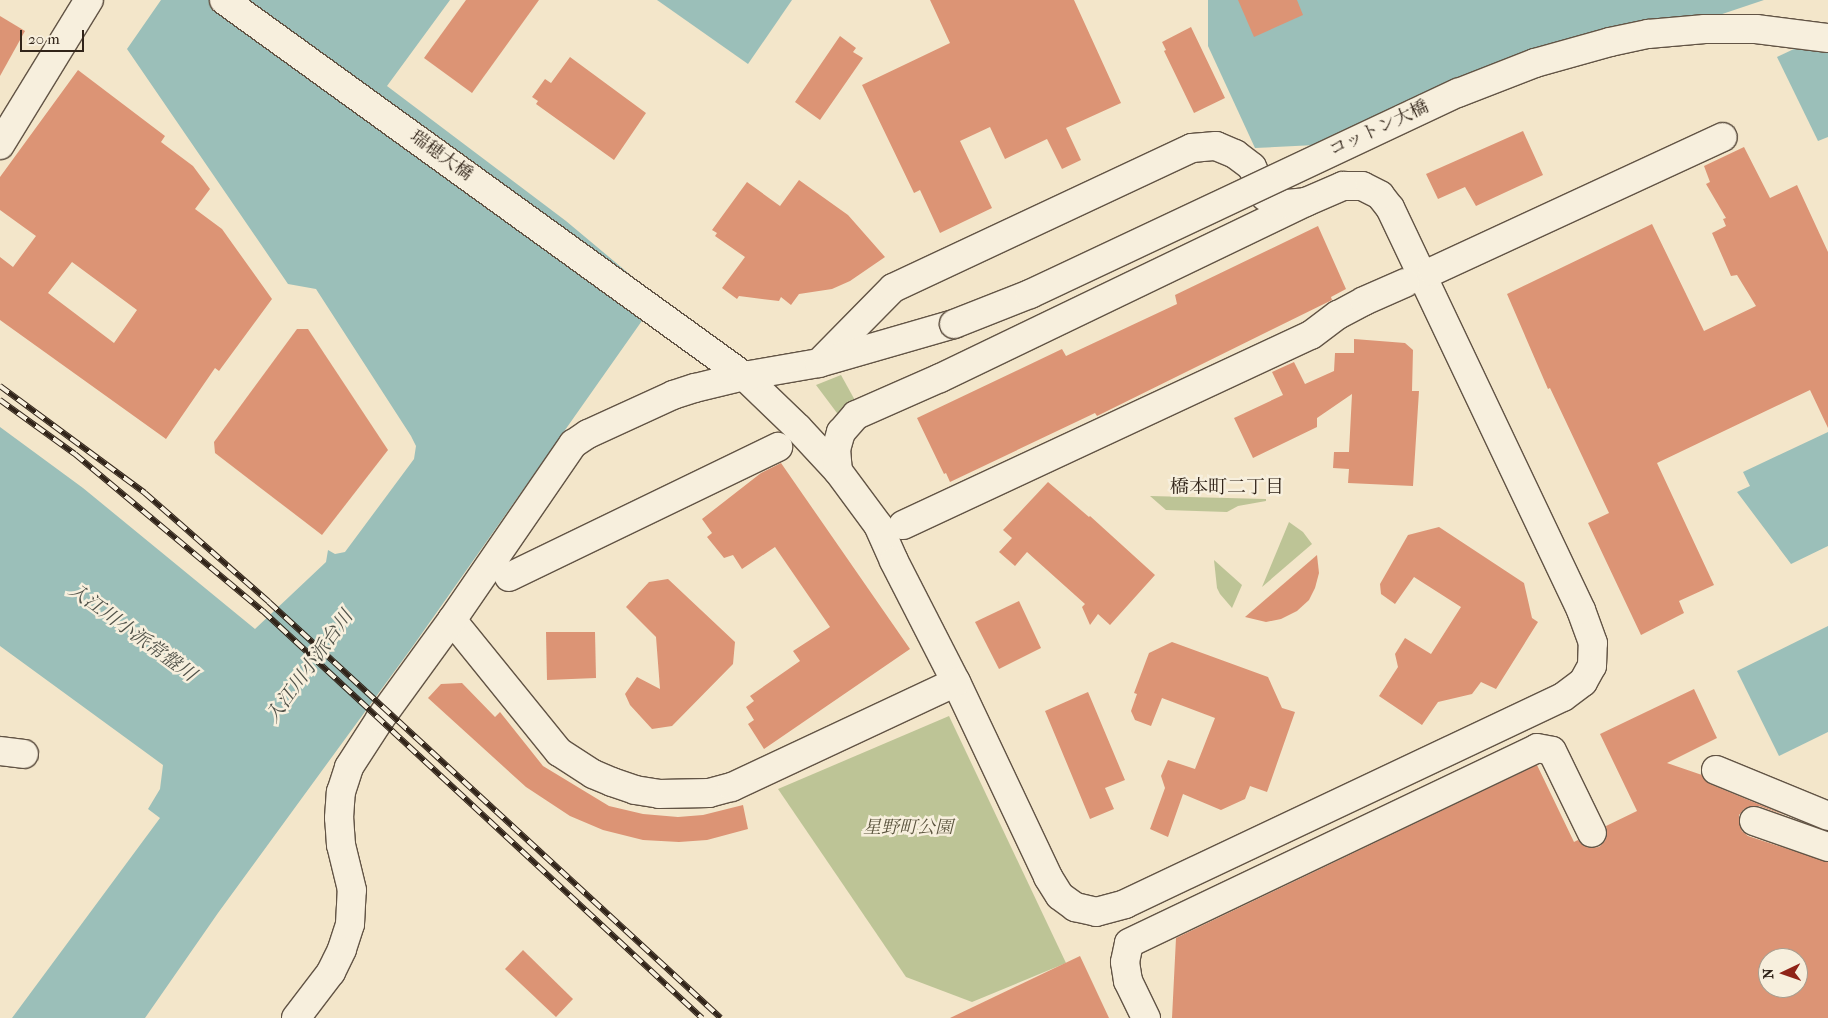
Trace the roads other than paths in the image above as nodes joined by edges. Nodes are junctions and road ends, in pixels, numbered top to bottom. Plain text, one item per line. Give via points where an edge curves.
1 (89, 0) edge
2 (224, 0) edge
3 (1828, 38) edge
4 (1723, 136) dead end
5 (0, 144) edge
6 (1265, 196) junction
7 (1306, 202) junction
8 (1246, 231) junction
9 (1433, 270) dead end
10 (1405, 283) dead end
11 (819, 363) junction
12 (744, 376) junction
13 (778, 447) dead end
14 (838, 471) junction
15 (903, 525) dead end
16 (509, 577) dead end
17 (452, 620) junction
18 (956, 682) junction
19 (1716, 770) dead end
20 (1828, 816) edge
21 (1754, 821) dead end
22 (1592, 833) dead end
23 (1828, 847) edge
24 (296, 1018) edge
25 (1146, 1018) edge

1 - 5 street
2 - 12 street, 瑞穂大橋
3 - 11 street, コットン大橋, bridge via 1756,29 1704,29 1629,38 1535,64 1458,93 1030,294 954,324
4 - 9 street
6 - 7 street via 1287,204
6 - 8 street
6 - 11 street via 1252,167 1235,154 1216,146 1192,148 893,288
7 - 8 street, 瑞穂大橋
7 - 18 street, 瑞穂大橋 via 1343,186 1356,185 1376,192 1390,208 1581,610 1592,644 1592,666 1586,678 1563,697 1125,904 1096,912 1069,904 1053,886
8 - 14 street, 瑞穂大橋 via 856,415 841,432 836,449
10 - 15 street via 1364,301 1311,335
11 - 12 street, コットン大橋
12 - 14 street, 瑞穂大橋
12 - 17 street, コットン大橋 via 673,395 588,434 574,444
13 - 16 street
14 - 18 street, 瑞穂大橋 via 878,525
17 - 18 street via 559,752 612,782 659,794 709,793 732,787
17 - 24 street, コットン大橋 via 380,719 344,779 339,818 352,890 347,936 331,972
19 - 20 street
21 - 23 street
22 - 25 street via 1552,751 1537,748 1129,943 1125,962 1128,981

